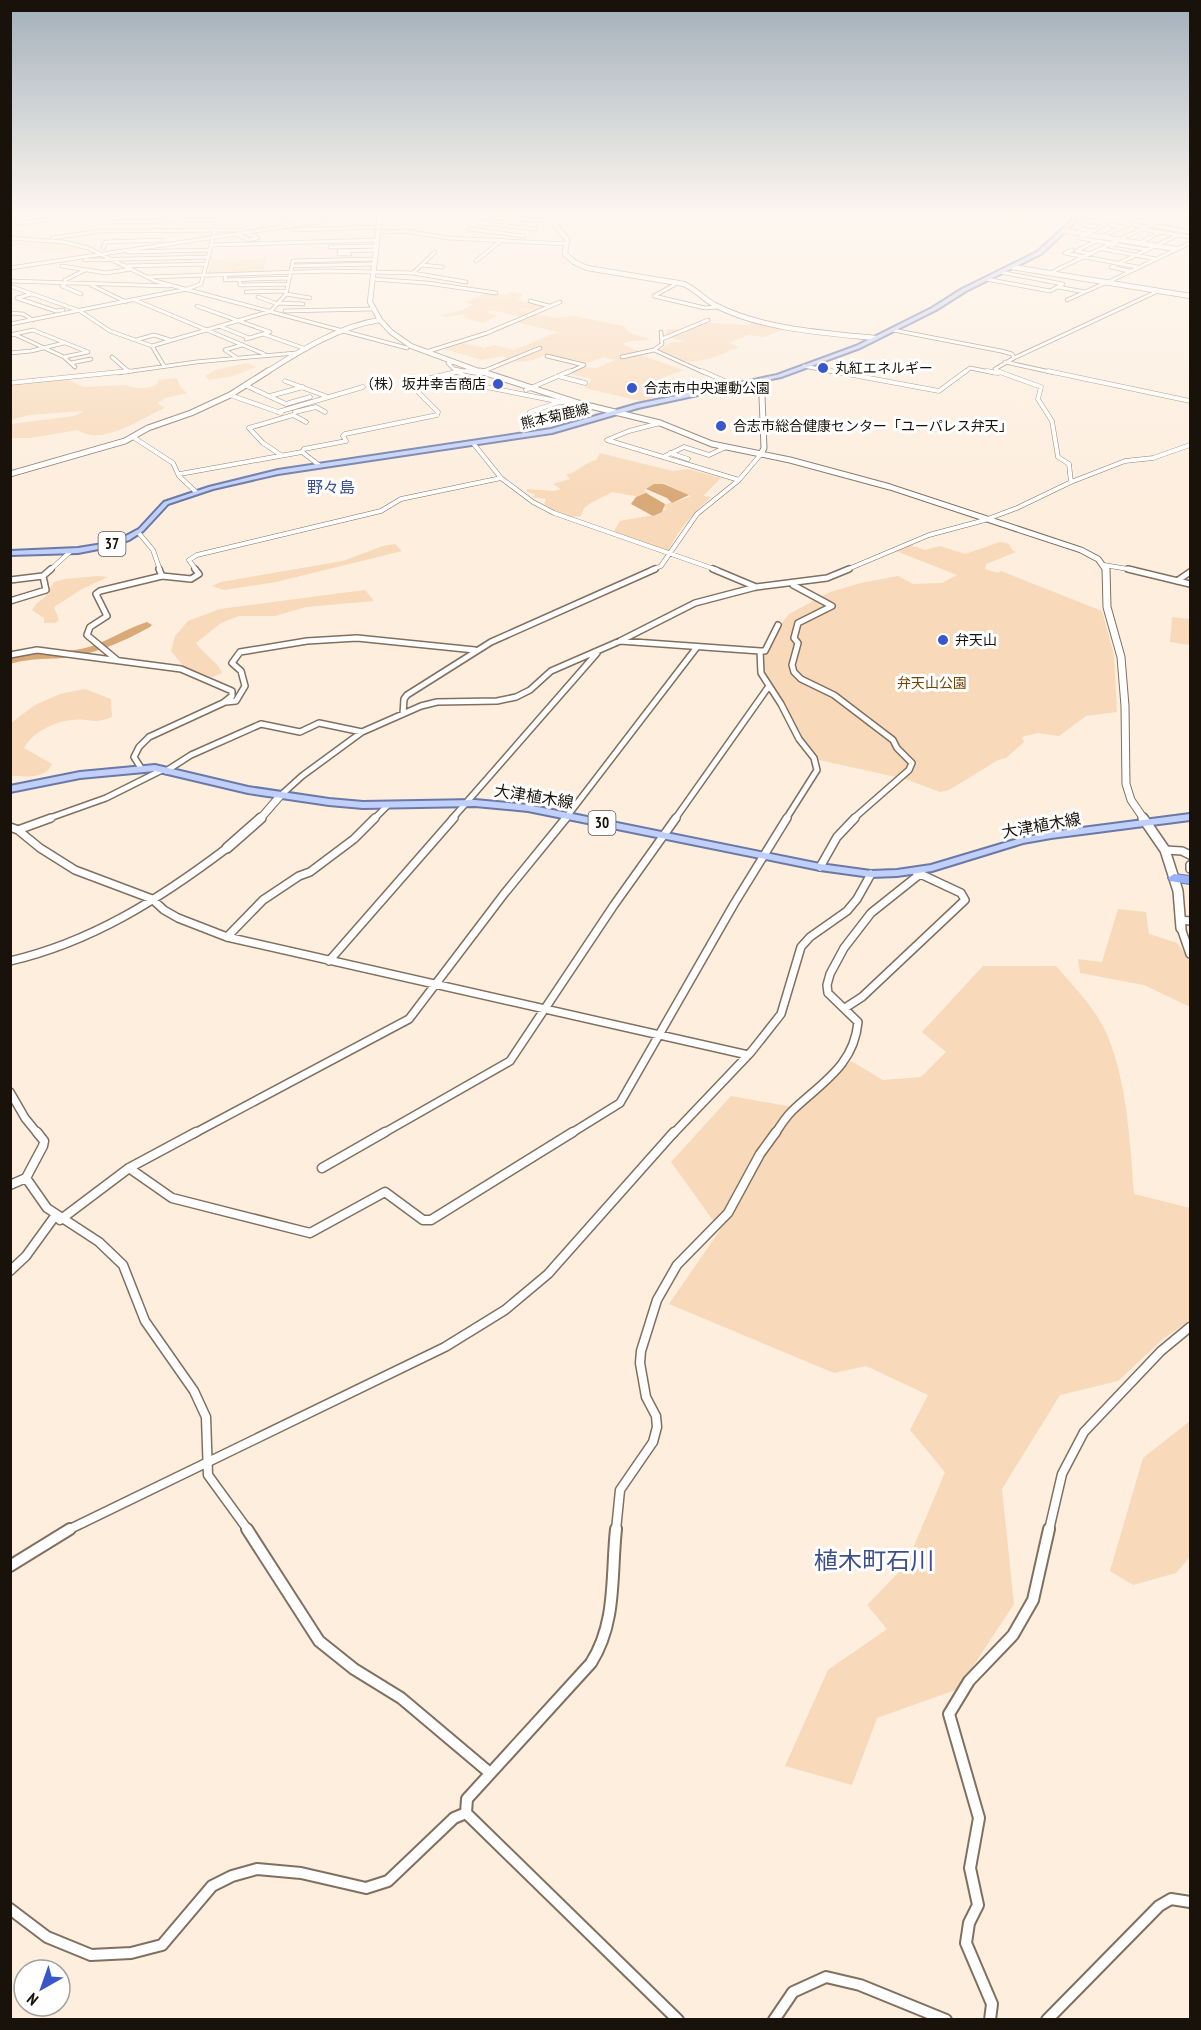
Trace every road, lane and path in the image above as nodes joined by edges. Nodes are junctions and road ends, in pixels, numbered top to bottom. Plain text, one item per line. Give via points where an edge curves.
1 (372, 309) edge
2 (76, 310) edge
3 (86, 310) edge
4 (158, 310) edge
5 (207, 310) edge
6 (269, 310) edge
7 (336, 310) edge
8 (540, 310) edge
9 (728, 310) edge
10 (930, 310) edge
11 (1118, 310) edge
12 (80, 311) junction
13 (274, 311) junction
14 (10, 313) edge
15 (33, 320) junction
16 (380, 320) junction
17 (708, 320) dead end
18 (237, 321) junction
19 (10, 324) edge
20 (219, 326) junction
21 (671, 329) dead end
22 (206, 330) junction
23 (347, 330) junction
24 (893, 330) junction
25 (680, 331) junction
26 (661, 332) dead end
27 (12, 334) edge
28 (263, 334) junction
29 (662, 339) junction
30 (875, 339) junction
31 (136, 340) junction
32 (172, 341) junction
33 (65, 343) junction
34 (242, 345) junction
35 (152, 346) junction
36 (10, 347) edge
37 (45, 348) junction
38 (407, 348) dead end
39 (540, 348) dead end
40 (306, 349) junction
41 (654, 350) junction
42 (21, 352) junction
43 (426, 352) junction
44 (10, 353) edge
45 (296, 353) junction
46 (267, 355) junction
47 (547, 356) dead end
48 (64, 357) junction
49 (112, 357) dead end
50 (622, 357) dead end
51 (237, 358) junction
52 (1014, 358) junction
53 (91, 360) dead end
54 (452, 362) junction
55 (1005, 362) junction
56 (164, 366) junction
57 (804, 366) junction
58 (455, 370) junction
59 (128, 371) junction
60 (482, 372) junction
61 (1000, 373) junction
62 (558, 376) junction
63 (762, 380) junction
64 (285, 381) dead end
65 (10, 383) edge
66 (585, 383) dead end
67 (247, 386) junction
68 (533, 386) junction
69 (736, 386) junction
70 (303, 387) junction
71 (363, 387) dead end
72 (519, 393) junction
73 (230, 395) junction
74 (270, 396) junction
75 (762, 396) joint
76 (328, 397) junction
77 (310, 398) dead end
78 (1191, 401) edge
79 (559, 402) junction
80 (592, 407) junction
81 (278, 412) junction
82 (325, 412) dead end
83 (530, 412) dead end
84 (615, 412) junction
85 (293, 415) junction
86 (286, 416) junction
87 (306, 422) dead end
88 (660, 423) junction
89 (133, 437) junction
90 (473, 443) junction
91 (1191, 446) edge
92 (724, 448) junction
93 (302, 452) junction
94 (670, 453) junction
95 (761, 454) junction
96 (281, 455) junction
97 (663, 457) junction
98 (688, 459) dead end
99 (319, 465) junction
100 (10, 474) edge
101 (180, 474) junction
102 (501, 478) junction
103 (739, 480) junction
104 (1071, 482) junction
105 (196, 492) junction
106 (985, 520) junction
107 (138, 532) junction
108 (71, 551) junction
109 (10, 553) edge
110 (671, 553) junction
111 (1104, 565) junction
112 (1191, 572) edge
113 (43, 576) junction
114 (162, 576) junction
115 (10, 580) edge
116 (1177, 581) junction
117 (792, 584) junction
118 (1191, 584) edge
119 (756, 587) junction
120 (10, 601) edge
121 (777, 625) dead end
122 (620, 641) junction
123 (698, 646) junction
124 (475, 650) junction
125 (599, 651) junction
126 (760, 651) junction
127 (10, 655) edge
128 (117, 660) junction
129 (769, 686) junction
130 (226, 702) junction
131 (403, 714) junction
132 (362, 732) junction
133 (141, 768) junction
134 (164, 770) junction
135 (10, 789) edge
136 (280, 796) junction
137 (467, 803) junction
138 (388, 805) junction
139 (568, 816) junction
140 (1191, 817) edge
141 (1149, 824) junction
142 (14, 829) edge
143 (663, 835) junction
144 (227, 848) joint
145 (1165, 850) junction
146 (1191, 855) edge
147 (765, 856) junction
148 (820, 867) junction
149 (917, 873) junction
150 (871, 874) junction
151 (1191, 880) edge
152 (1175, 881) junction
153 (1191, 886) edge
154 (152, 899) junction
155 (1191, 921) edge
156 (1180, 924) junction
157 (227, 936) junction
158 (1191, 954) edge
159 (10, 961) edge
160 (329, 961) junction
161 (433, 985) junction
162 (845, 1008) junction
163 (545, 1009) junction
164 (659, 1035) junction
165 (748, 1055) junction
166 (10, 1092) edge
167 (129, 1168) junction
168 (322, 1168) dead end
169 (26, 1178) junction
170 (10, 1185) edge
171 (57, 1218) junction
172 (10, 1271) edge
173 (1191, 1327) edge
174 (204, 1465) junction
175 (10, 1566) edge
176 (490, 1773) junction
177 (466, 1814) junction
178 (1191, 1902) edge
179 (10, 1909) edge
180 (678, 2019) edge
181 (774, 2019) edge
182 (946, 2019) edge
183 (990, 2019) edge
184 (1047, 2019) edge

1 - 16 street
2 - 12 street
3 - 12 street
4 - 22 street
5 - 18 street
6 - 13 street
7 - 13 street
8 - 43 street via 487,333
9 - 30 street via 796,329
10 - 24 main road, 熊本菊鹿線 / 37
11 - 52 street
12 - 15 street
12 - 31 street via 110,331
13 - 18 street
13 - 23 street
14 - 15 street
15 - 19 street
16 - 23 street
16 - 43 street via 399,338
17 - 25 street
18 - 20 street
18 - 28 street via 270,332
20 - 22 street
20 - 28 street via 247,338
21 - 25 street
22 - 32 street
22 - 34 street
23 - 38 street
23 - 40 street
24 - 30 main road, 熊本菊鹿線 / 37
24 - 52 street via 1001,351
25 - 29 street
26 - 29 street
27 - 33 street via 33,330
27 - 37 street
28 - 40 street
29 - 41 street via 661,346
30 - 57 main road, 熊本菊鹿線 / 37
31 - 32 street via 153,335
31 - 35 street
32 - 35 street
33 - 37 street
33 - 48 street via 88,352
34 - 46 street
34 - 51 street via 225,350
35 - 56 street
36 - 42 street
37 - 42 street
37 - 48 street
39 - 60 street
40 - 45 street
41 - 50 street
41 - 69 street
42 - 44 street
43 - 54 street
45 - 46 street
45 - 67 street
46 - 51 street
47 - 62 street via 585,365
48 - 53 street via 73,365
49 - 59 street
51 - 56 street
52 - 55 street
54 - 58 street via 448,363
54 - 60 street
55 - 61 street via 995,369
55 - 78 street
56 - 59 street
57 - 61 street via 939,391 970,368
57 - 63 main road, 熊本菊鹿線 / 37
58 - 60 street
58 - 72 street via 481,386
58 - 93 street via 409,383 440,414 345,434 346,441 304,448
59 - 65 street
60 - 68 street
61 - 104 street via 1041,387 1038,399 1052,421 1058,457 1069,464
62 - 66 street
62 - 68 street
63 - 69 main road, 熊本菊鹿線 / 37
63 - 75 street
64 - 70 street
67 - 73 street
67 - 74 street
68 - 72 street
68 - 80 street
69 - 84 main road, 熊本菊鹿線 / 37
70 - 74 street
70 - 76 street
71 - 76 street
72 - 79 street
73 - 81 street
73 - 89 street
74 - 77 street via 286,404
75 - 95 street
76 - 81 street
79 - 80 street
79 - 83 street
80 - 84 street
81 - 86 street
82 - 85 street via 316,407
84 - 88 street
84 - 90 main road, 熊本菊鹿線 / 37 via 552,431
85 - 86 street
85 - 87 street
86 - 96 street via 249,428
88 - 92 street
88 - 97 street via 607,440
89 - 100 street
89 - 101 street via 173,463
90 - 99 main road, 熊本菊鹿線 / 37
90 - 102 street
91 - 104 street via 1153,458 1125,461
92 - 94 street via 709,455 684,447
92 - 95 street
93 - 96 street
93 - 99 street
94 - 97 street
94 - 98 street
95 - 103 street
95 - 106 street via 890,487
96 - 101 street
97 - 103 street
99 - 105 main road, 熊本菊鹿線 / 37
101 - 105 street
102 - 110 street via 554,513
102 - 114 street via 401,499 381,511 197,555 189,560 199,572 198,577
103 - 110 street via 705,505
104 - 106 street
105 - 107 main road, 熊本菊鹿線 / 37 via 157,509
106 - 111 street via 1081,550
106 - 117 street via 929,535 827,578
107 - 108 main road, 熊本菊鹿線 / 37 via 111,544
107 - 114 street via 153,550
108 - 109 main road, 熊本菊鹿線 / 37
108 - 113 street
110 - 119 street
110 - 124 street via 661,566 649,572
111 - 116 street
111 - 141 street via 1107,606 1121,657 1126,784 1131,800
112 - 116 street
113 - 115 street
113 - 120 street via 46,590
114 - 128 street via 96,594 107,616 90,627 87,635
116 - 118 street
117 - 119 street
117 - 148 street via 832,606 798,623 794,672 812,686 834,695 893,740 912,763 849,823
119 - 122 street via 695,603
121 - 126 street via 765,651
122 - 123 street
122 - 125 street
123 - 126 street
123 - 139 street
124 - 130 street via 373,639 268,646 240,652 232,663 241,670 245,686 236,700
124 - 131 street via 407,695
125 - 131 street via 551,671 516,697 488,702 437,702
125 - 137 street
126 - 129 street via 760,673
127 - 128 street via 30,650
128 - 130 street via 181,669 200,676 231,691
129 - 143 street
129 - 147 street via 814,758 817,770
130 - 133 street via 180,720 140,745 134,757
131 - 132 street
132 - 134 street via 319,723 294,732 261,724
132 - 136 street via 314,765
133 - 134 main road, 大津植木線 / 30
133 - 135 main road, 大津植木線 / 30
134 - 136 main road, 大津植木線 / 30
134 - 142 street via 106,798
136 - 138 main road, 大津植木線 / 30
136 - 144 street via 256,824
137 - 138 main road, 大津植木線 / 30
137 - 139 main road, 大津植木線 / 30
137 - 160 street
138 - 157 street via 354,839 263,900
139 - 143 main road, 大津植木線 / 30
139 - 161 street
140 - 141 main road, 大津植木線 / 30
141 - 145 street
141 - 149 main road, 大津植木線 / 30 via 1021,841
142 - 154 street via 75,870
143 - 147 main road, 大津植木線 / 30
143 - 163 street
144 - 154 street
145 - 146 street
145 - 152 street
147 - 148 main road, 大津植木線 / 30
147 - 164 street
148 - 150 main road, 大津植木線 / 30
149 - 150 main road, 大津植木線 / 30
149 - 162 street via 876,908 851,936 836,963 826,990
149 - 162 street via 958,892 965,900 862,997
150 - 165 street via 848,910 801,947 781,1014
151 - 152 highway
152 - 153 highway
152 - 156 street
154 - 157 street via 177,918
154 - 159 street via 77,939
155 - 156 street
156 - 158 street
157 - 160 street
160 - 161 street
161 - 163 street
161 - 167 street via 409,1019
162 - 176 street via 858,1022 844,1064 790,1113 760,1154 728,1213 677,1265 657,1299 640,1363 657,1427 653,1442 620,1490 612,1608 600,1649
163 - 164 street
163 - 168 street via 510,1061
164 - 165 street
164 - 167 street via 614,1108 431,1220 423,1220 385,1192 310,1233 172,1198
165 - 174 street via 548,1274 505,1310 445,1347
166 - 169 street via 44,1141
167 - 171 street
169 - 170 street
169 - 171 street via 35,1197
171 - 172 street
171 - 174 street via 99,1242 124,1266 144,1319 187,1381 206,1418 209,1438
173 - 183 street via 1161,1351 1084,1432 1062,1474 1033,1600 1025,1617 969,1681 949,1714 979,1818 970,1868 978,1905 969,1923 966,1943 992,2004
174 - 175 street via 73,1527
174 - 176 street via 216,1489 319,1641 354,1669 401,1698
176 - 177 street via 467,1799
177 - 179 street via 454,1818 388,1881 366,1888 302,1873 257,1869 232,1876 212,1886 162,1945 131,1953 91,1955 46,1936
177 - 180 street
178 - 184 street via 1171,1899 1159,1906
181 - 182 street via 792,1992 826,1977 860,1985

